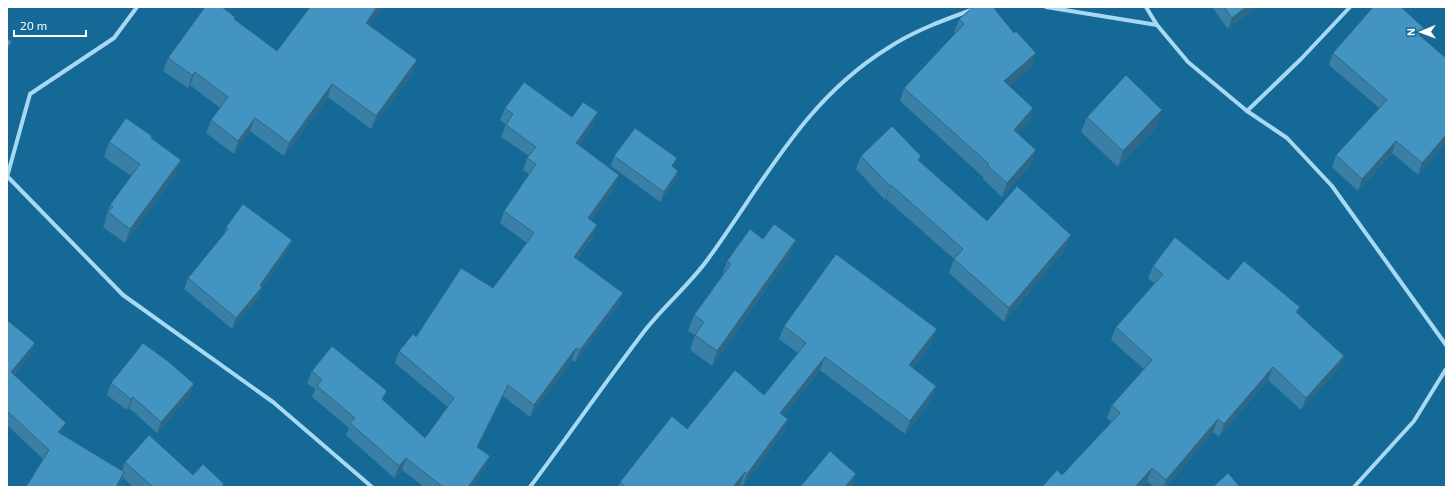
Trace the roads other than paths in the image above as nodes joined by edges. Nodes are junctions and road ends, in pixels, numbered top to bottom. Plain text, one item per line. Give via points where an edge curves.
1 (137, 7) edge
2 (980, 7) edge
3 (1046, 7) edge
4 (1146, 7) edge
5 (1350, 7) edge
6 (1157, 25) junction
7 (1247, 111) junction
8 (7, 176) edge
9 (1446, 345) edge
10 (1446, 369) edge
11 (372, 487) edge
12 (530, 487) edge
13 (1354, 487) edge

1 - 8 street via 114,38 30,94
2 - 12 street via 888,47 848,76 809,114 707,260 647,328
3 - 6 street
4 - 6 street
5 - 7 street
6 - 7 street via 1188,62
7 - 9 street via 1287,138 1332,186
8 - 11 street via 123,294 273,402
10 - 13 street via 1414,421

